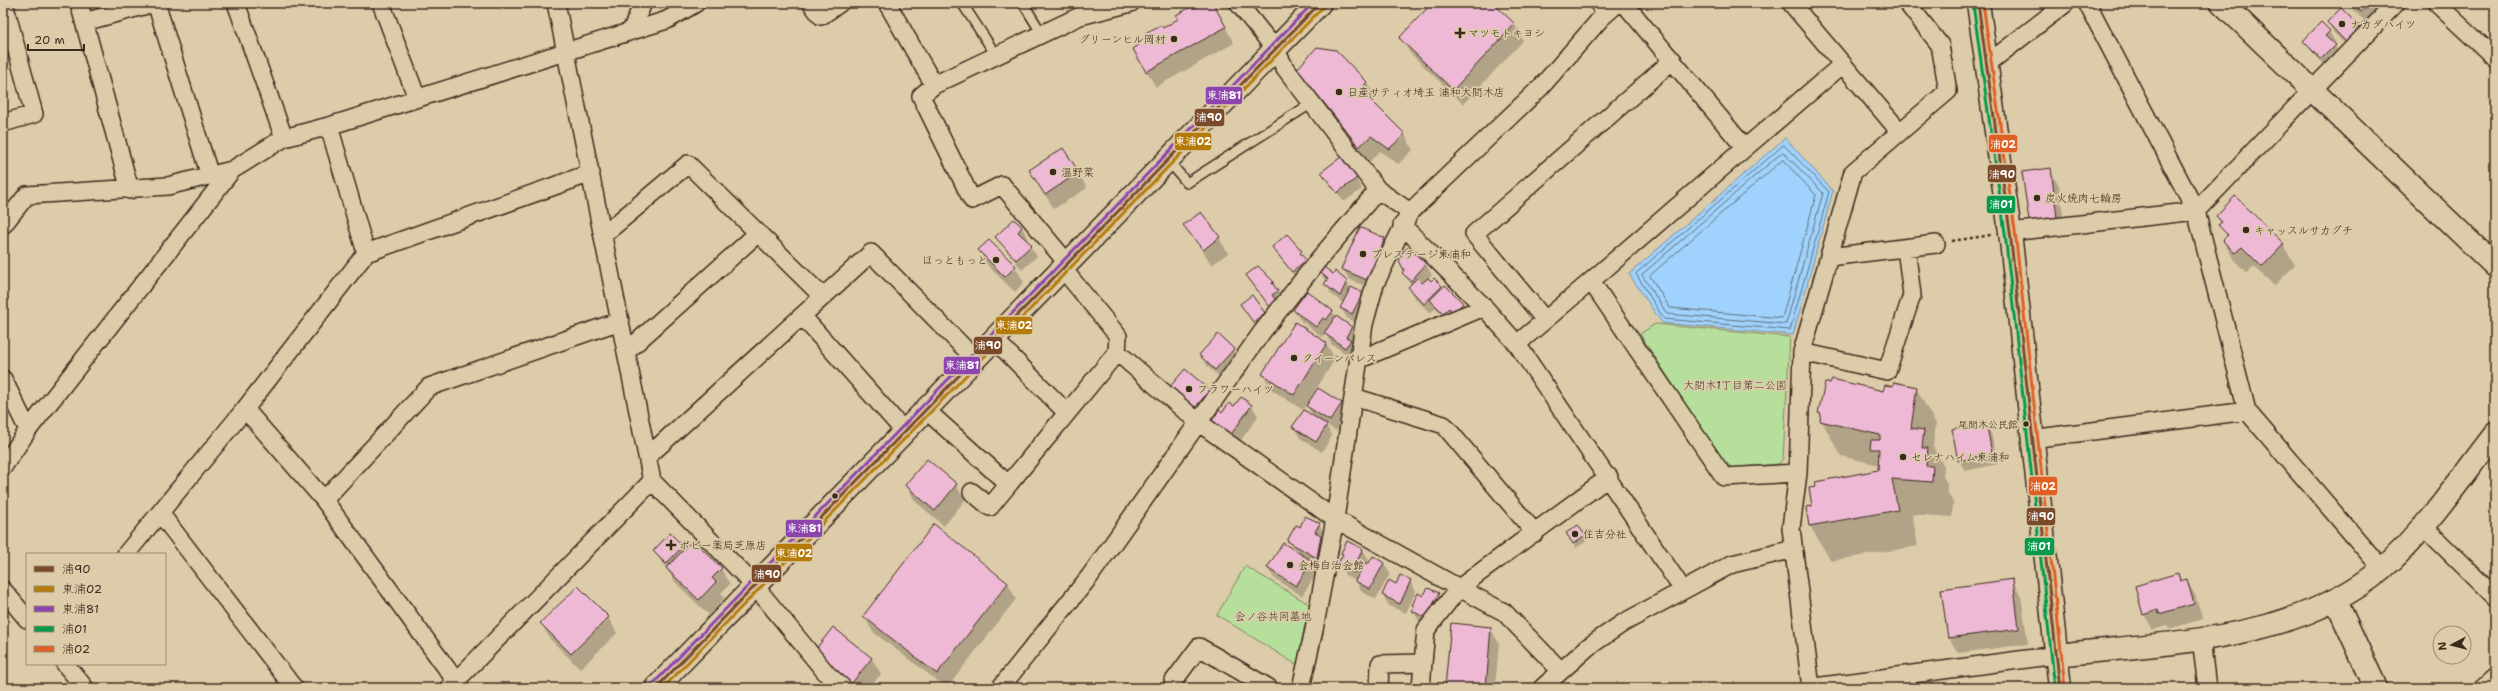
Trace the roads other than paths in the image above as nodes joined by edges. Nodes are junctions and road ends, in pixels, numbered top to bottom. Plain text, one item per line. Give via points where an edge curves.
1 (4, 3) edge
2 (79, 3) edge
3 (155, 3) edge
4 (236, 3) edge
5 (381, 3) edge
6 (556, 3) edge
7 (643, 3) edge
8 (696, 3) edge
9 (811, 3) edge
10 (840, 3) edge
11 (887, 3) edge
12 (962, 3) edge
13 (1023, 3) edge
14 (1131, 3) edge
15 (1238, 3) edge
16 (1320, 3) edge
17 (1618, 3) edge
18 (1624, 3) edge
19 (1791, 3) edge
20 (1907, 3) edge
21 (1978, 3) edge
22 (2066, 3) edge
23 (2087, 3) edge
24 (2222, 3) edge
25 (2396, 3) edge
26 (2436, 3) edge
27 (1598, 10) edge
28 (84, 22) junction
29 (631, 31) junction
30 (1042, 34) junction
31 (1274, 49) junction
32 (566, 51) junction
33 (996, 56) junction
34 (2495, 58) edge
35 (1673, 60) junction
36 (1843, 64) junction
37 (1987, 64) junction
38 (934, 85) junction
39 (2313, 89) junction
40 (418, 98) junction
41 (1312, 103) junction
42 (3, 123) edge
43 (329, 126) junction
44 (1900, 132) junction
45 (284, 138) junction
46 (1745, 148) junction
47 (1168, 160) junction
48 (232, 170) junction
49 (591, 173) junction
50 (210, 176) junction
51 (130, 190) junction
52 (1378, 190) junction
53 (2196, 211) junction
54 (1406, 219) junction
55 (3, 224) edge
56 (2010, 232) junction
57 (758, 233) junction
58 (603, 235) junction
59 (1936, 244) road end
60 (1906, 248) junction
61 (366, 252) junction
62 (1829, 257) junction
63 (1065, 266) junction
64 (2495, 266) edge
65 (1591, 281) junction
66 (823, 297) junction
67 (1484, 307) junction
68 (802, 316) junction
69 (1545, 320) junction
70 (620, 321) junction
71 (994, 339) junction
72 (1517, 344) junction
73 (626, 352) junction
74 (1117, 352) junction
75 (1802, 352) junction
76 (976, 359) junction
77 (1358, 360) junction
78 (3, 379) edge
79 (1354, 397) junction
80 (245, 409) junction
81 (926, 410) junction
82 (2247, 411) junction
83 (1067, 413) junction
84 (1198, 422) junction
85 (28, 430) junction
86 (905, 432) junction
87 (2495, 434) edge
88 (2031, 439) junction
89 (647, 457) junction
90 (3, 467) edge
91 (1798, 473) junction
92 (1609, 477) junction
93 (652, 481) junction
94 (1008, 484) junction
95 (972, 492) dead end
96 (324, 500) junction
97 (160, 513) junction
98 (1335, 519) junction
99 (2423, 526) junction
100 (1535, 533) junction
101 (1794, 549) junction
102 (127, 553) edge
103 (2382, 569) junction
104 (755, 586) junction
105 (1459, 588) junction
106 (1683, 590) junction
107 (3, 592) edge
108 (2495, 597) edge
109 (2336, 601) junction
110 (26, 618) edge
111 (2202, 638) junction
112 (2056, 655) junction
113 (1422, 663) junction
114 (66, 665) edge
115 (1560, 670) junction
116 (2495, 677) edge
117 (1173, 682) dead end
118 (80, 686) edge
119 (455, 686) edge
120 (294, 688) edge
121 (656, 688) edge
122 (843, 688) edge
123 (1000, 688) edge
124 (1269, 688) edge
125 (1301, 688) edge
126 (1379, 688) edge
127 (1421, 688) edge
128 (1542, 688) edge
129 (1810, 688) edge
130 (2060, 688) edge
131 (2208, 688) edge
132 (2376, 688) edge
133 (2483, 688) edge

1 - 42 street via 34,114
2 - 28 street
3 - 28 street
3 - 50 street
4 - 45 street
5 - 40 street
6 - 32 street
7 - 29 street
8 - 29 street via 667,20
9 - 10 street via 822,16
11 - 38 street
12 - 33 lane
13 - 30 lane
14 - 30 street via 1080,16
15 - 31 street
16 - 31 main road
17 - 27 street
18 - 35 street
19 - 36 street
20 - 44 street via 1940,45 1948,91
21 - 37 main road
22 - 37 street
23 - 53 street
24 - 39 main road
25 - 39 street
26 - 34 street
27 - 54 street via 1541,87
28 - 51 street
29 - 32 street
30 - 33 street
31 - 41 street
31 - 47 main road
32 - 40 street
32 - 49 street
33 - 38 street
35 - 46 street
35 - 69 street via 1474,234
36 - 44 street
36 - 46 street
37 - 56 main road
38 - 63 street via 921,96 972,200 1002,185
39 - 53 street
39 - 64 main road
40 - 43 street
41 - 47 lane via 1187,183
41 - 52 street
43 - 45 street
43 - 61 street
44 - 62 street via 1853,172
45 - 48 street
46 - 65 street
47 - 63 main road
48 - 50 street
48 - 85 street
49 - 58 street
49 - 61 street
50 - 51 street via 168,186
51 - 55 street via 26,194
52 - 54 street
52 - 84 street via 1272,320
53 - 56 street
53 - 82 street
54 - 67 street
54 - 77 street via 1370,298
56 - 88 main road
57 - 58 street via 688,164
57 - 66 street
57 - 73 street
58 - 70 street
59 - 60 street
60 - 62 street
60 - 75 street via 1912,295 1887,371
61 - 80 street
62 - 75 street
63 - 71 main road
63 - 74 street via 1118,336
65 - 69 street
65 - 91 street via 1724,477
66 - 68 street
66 - 76 street via 871,253
67 - 72 street
67 - 77 street
68 - 86 street
68 - 89 street
69 - 72 street
70 - 73 street
70 - 96 street via 429,387
71 - 76 main road
71 - 83 street
72 - 92 street
73 - 89 street
74 - 83 street
74 - 84 street
75 - 91 street
76 - 81 main road
77 - 79 street
78 - 85 street
79 - 98 street
79 - 100 street via 1444,425
80 - 96 street
80 - 97 street
81 - 86 main road
81 - 94 street
82 - 88 street
82 - 103 street
83 - 94 street
84 - 98 street
84 - 123 street via 1090,576
85 - 90 street
86 - 104 main road
87 - 99 main road
88 - 112 main road
89 - 93 street
91 - 101 street via 1791,528
92 - 100 street
92 - 106 street
93 - 104 street
93 - 119 street
94 - 95 street via 990,507
96 - 119 street
97 - 102 street
97 - 120 street
98 - 105 street
98 - 125 street
99 - 103 main road
99 - 108 street
100 - 105 street
101 - 106 street via 1732,564
101 - 129 street
103 - 109 main road
104 - 121 main road
104 - 122 street via 827,674
105 - 113 street via 1426,630
105 - 115 street via 1504,612
106 - 115 street via 1623,623
107 - 110 street
109 - 111 main road via 2271,626
109 - 132 main road
111 - 112 main road
111 - 131 street
112 - 129 street
112 - 130 main road
113 - 126 street via 1380,664
113 - 127 street
114 - 118 street
115 - 128 street
116 - 133 street
117 - 124 street via 1199,647

